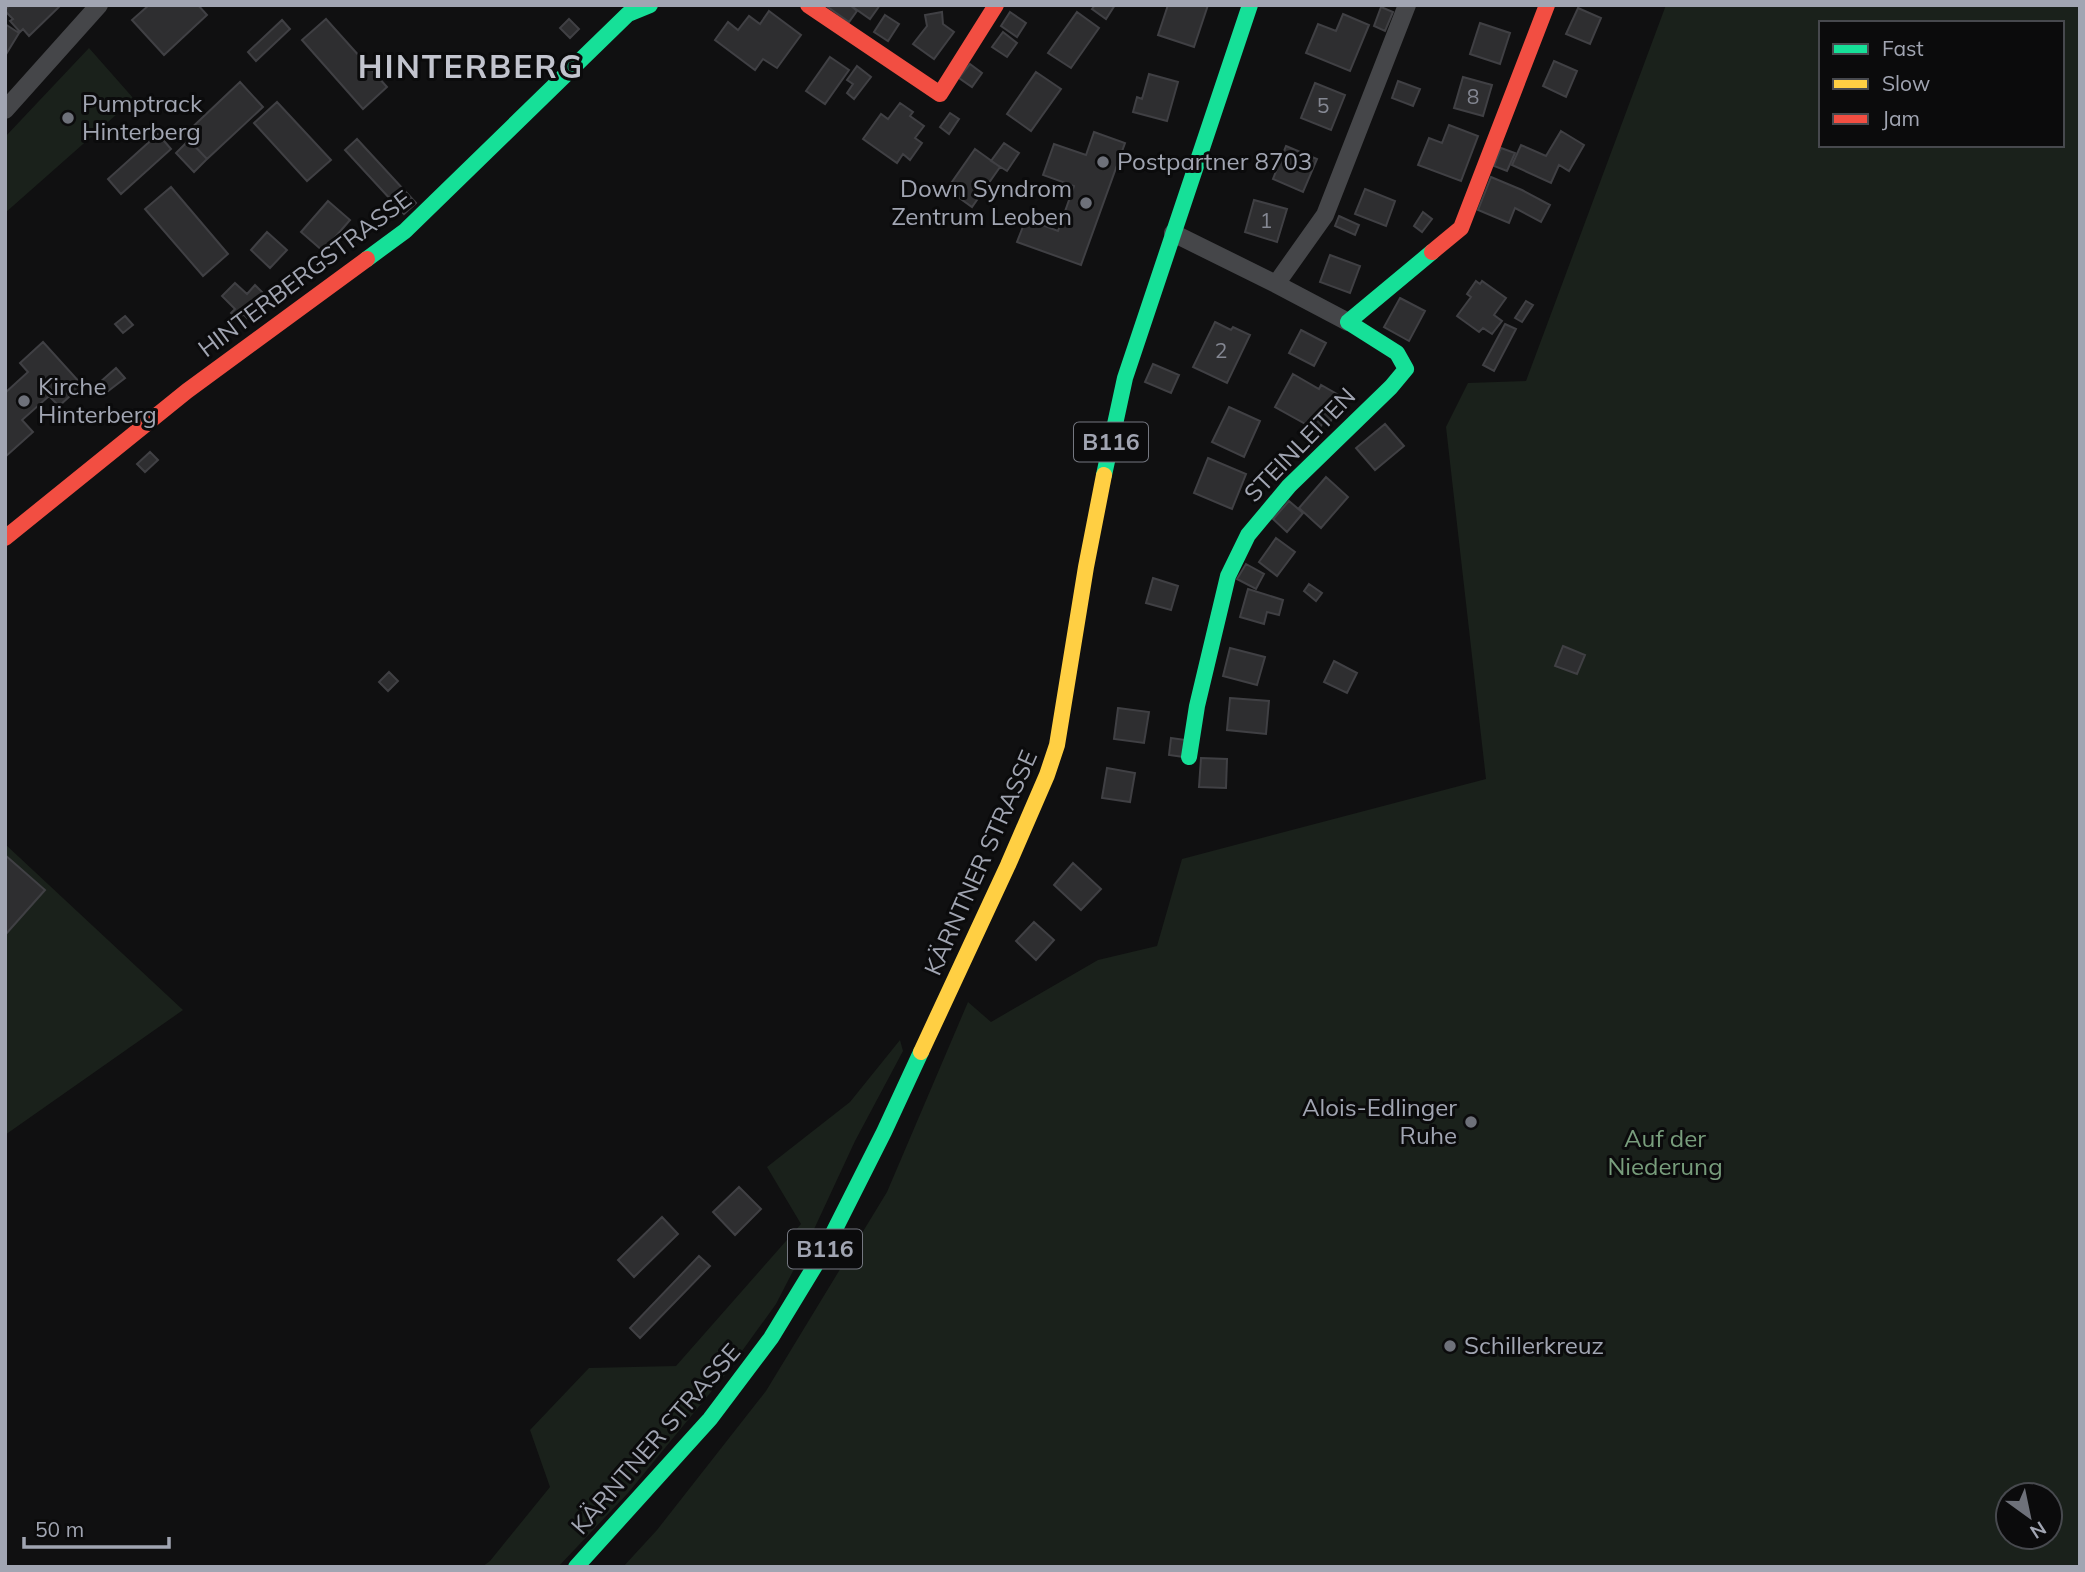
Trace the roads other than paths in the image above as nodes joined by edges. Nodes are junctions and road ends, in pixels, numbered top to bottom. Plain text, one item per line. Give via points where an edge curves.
1 (99, 5) edge
2 (650, 5) edge
3 (808, 5) edge
4 (996, 5) edge
5 (1250, 5) edge
6 (1407, 5) edge
7 (1547, 5) edge
8 (628, 10) edge
9 (5, 110) edge
10 (1173, 233) junction
11 (1276, 284) junction
12 (1348, 321) junction
13 (5, 538) edge
14 (1189, 757) dead end
15 (576, 1567) edge

1 - 9 street
2 - 8 street, HINTERBERGSTRASSE
3 - 4 street via 940,94
5 - 10 street, KÄRNTNER STRASSE / B116
6 - 11 street via 1325,215
7 - 12 street via 1461,228
8 - 13 street, HINTERBERGSTRASSE via 405,231 187,391
10 - 11 street, STEINLEITEN
10 - 15 street, KÄRNTNER STRASSE / B116 via 1125,378 1086,567 1057,745 1008,865 855,1192 771,1338 710,1419
11 - 12 street, STEINLEITEN
12 - 14 street, STEINLEITEN via 1397,353 1406,369 1289,486 1248,535 1228,576

